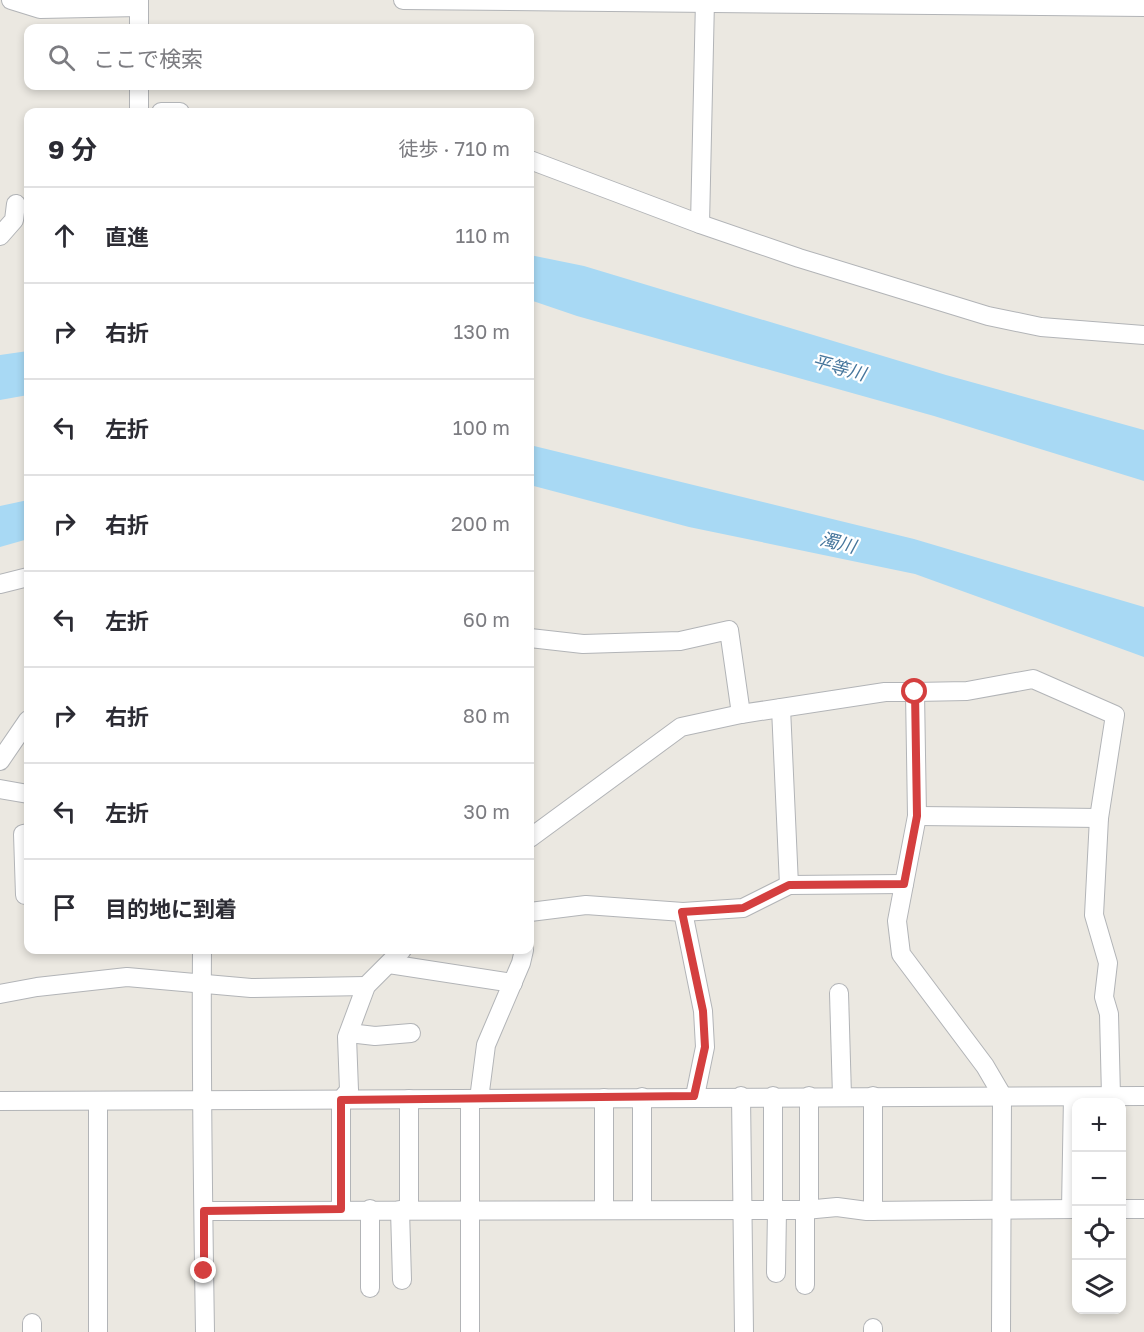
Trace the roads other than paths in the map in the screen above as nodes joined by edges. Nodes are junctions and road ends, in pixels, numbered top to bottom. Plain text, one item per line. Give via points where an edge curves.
1 (11, 0) edge
2 (403, 0) edge
3 (705, 1) edge
4 (139, 3) edge
5 (943, 3) edge
6 (1144, 7) edge
7 (139, 24) edge
8 (139, 90) edge
9 (138, 108) edge
10 (534, 162) edge
11 (15, 203) edge
12 (700, 224) junction
13 (0, 236) edge
14 (1144, 335) edge
15 (24, 578) edge
16 (0, 584) edge
17 (534, 638) edge
18 (915, 692) junction
19 (781, 708) junction
20 (741, 714) junction
21 (24, 726) edge
22 (0, 761) edge
23 (0, 789) edge
24 (24, 793) edge
25 (917, 816) junction
26 (1099, 818) junction
27 (24, 834) edge
28 (534, 835) edge
29 (24, 864) edge
30 (904, 884) junction
31 (789, 885) junction
32 (534, 912) edge
33 (682, 912) junction
34 (202, 954) edge
35 (398, 954) edge
36 (523, 954) edge
37 (389, 964) junction
38 (513, 983) junction
39 (202, 985) junction
40 (366, 987) junction
41 (839, 993) dead end
42 (0, 994) edge
43 (349, 1033) junction
44 (411, 1033) dead end
45 (1002, 1095) junction
46 (694, 1096) junction
47 (741, 1096) junction
48 (773, 1096) junction
49 (809, 1096) junction
50 (842, 1096) junction
51 (873, 1096) junction
52 (1111, 1096) junction
53 (1144, 1096) edge
54 (642, 1097) junction
55 (1072, 1097) junction
56 (604, 1098) junction
57 (409, 1099) junction
58 (474, 1099) junction
59 (204, 1100) junction
60 (341, 1100) junction
61 (0, 1101) edge
62 (98, 1101) junction
63 (1074, 1206) edge
64 (1003, 1208) junction
65 (341, 1209) junction
66 (370, 1209) junction
67 (1072, 1209) edge
68 (1126, 1209) edge
69 (1144, 1209) edge
70 (405, 1210) junction
71 (470, 1210) junction
72 (604, 1210) junction
73 (642, 1210) junction
74 (743, 1210) junction
75 (775, 1210) junction
76 (807, 1210) junction
77 (204, 1211) junction
78 (873, 1211) junction
79 (776, 1274) dead end
80 (402, 1280) dead end
81 (806, 1285) dead end
82 (370, 1288) dead end
83 (98, 1332) edge
84 (205, 1332) edge
85 (470, 1332) edge
86 (744, 1332) edge
87 (1001, 1332) edge

1 - 4 street via 40,9
2 - 3 street
3 - 5 street
3 - 12 street
4 - 7 street
5 - 6 street
8 - 9 street
10 - 12 street
11 - 13 street via 14,220
12 - 14 street via 1012,322
15 - 16 street
17 - 20 street via 583,644 680,641 729,630
18 - 19 street via 885,692
18 - 25 street
18 - 26 street via 967,692 1033,679 1115,715
19 - 20 street
19 - 31 street
20 - 28 street via 681,727
21 - 22 street
23 - 24 street
25 - 26 street
25 - 30 street
26 - 52 street via 1094,915 1108,963 1104,997 1109,1014
27 - 29 street
30 - 31 street
30 - 45 street via 897,921 901,954 985,1066
31 - 33 street via 743,908
32 - 33 street via 586,905
33 - 46 street via 704,1020 705,1047
34 - 39 street
35 - 37 street
36 - 38 street
37 - 38 street
37 - 40 street
38 - 58 street via 486,1045
39 - 40 street
39 - 42 street via 128,977
39 - 59 street
40 - 43 street
41 - 50 street
43 - 44 street
43 - 60 street via 349,1090
45 - 51 street
45 - 55 street
45 - 64 street
46 - 47 street
46 - 54 street
47 - 48 street
47 - 74 street
48 - 49 street
48 - 75 street
49 - 50 street
49 - 76 street
50 - 51 street
51 - 78 street
52 - 53 street
52 - 55 street
54 - 56 street
54 - 73 street
55 - 63 street
56 - 58 street
56 - 72 street
57 - 58 street
57 - 60 street
57 - 70 street
58 - 71 street
59 - 60 street
59 - 62 street
59 - 77 street
60 - 65 street
61 - 62 street
62 - 83 street
64 - 67 street
64 - 78 street
64 - 87 street
65 - 66 street
65 - 77 street
66 - 70 street
66 - 82 street
68 - 69 street
70 - 71 street
70 - 80 street
71 - 72 street
71 - 85 street
72 - 73 street
73 - 74 street
74 - 75 street
74 - 86 street
75 - 76 street
75 - 79 street
76 - 78 street via 837,1207
76 - 81 street
77 - 84 street

